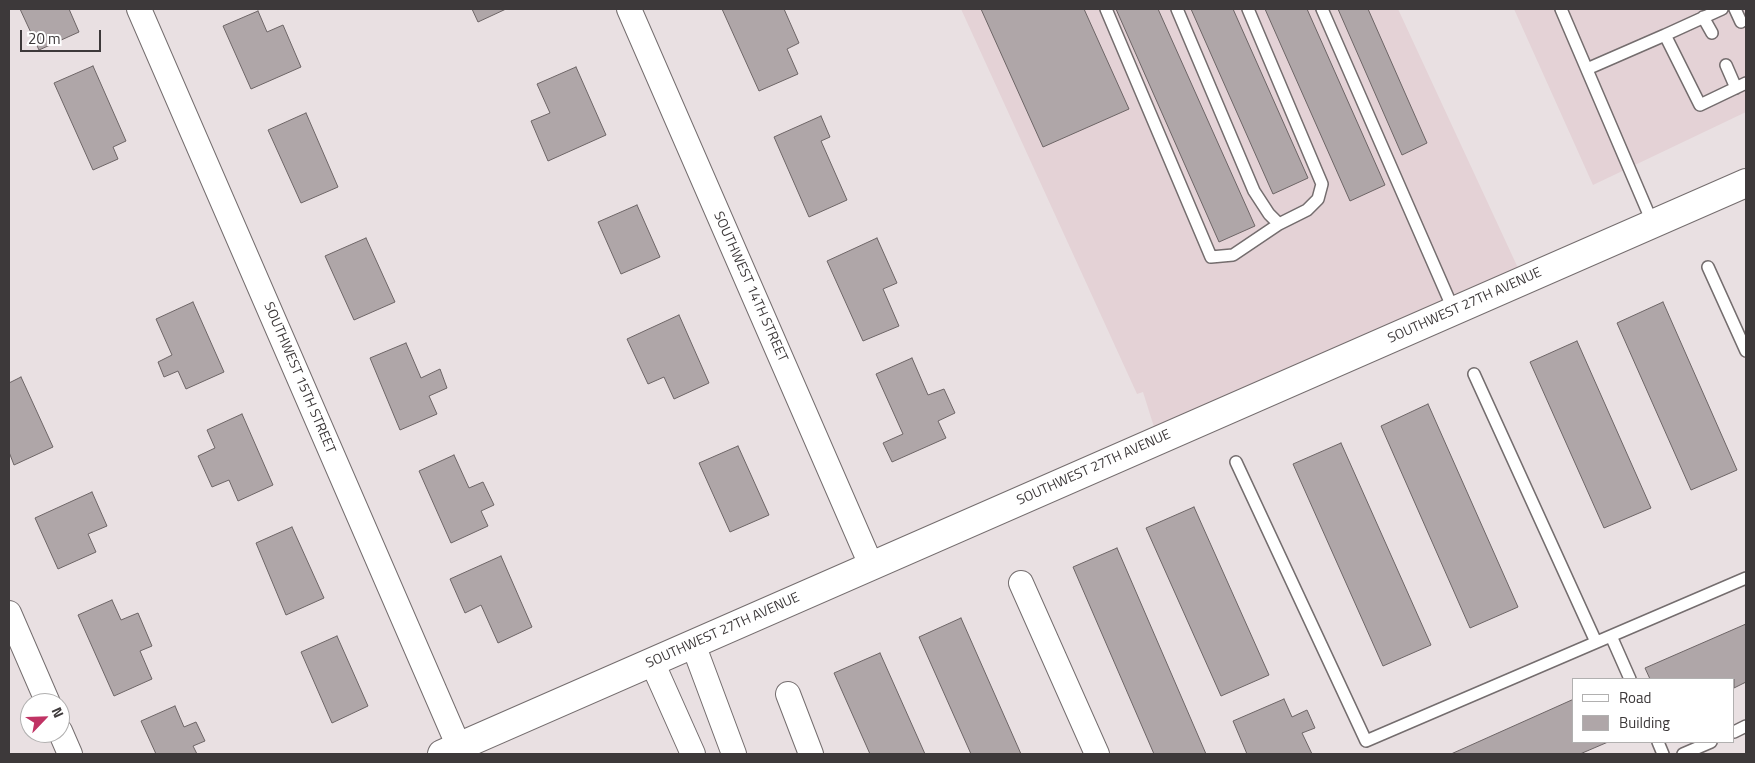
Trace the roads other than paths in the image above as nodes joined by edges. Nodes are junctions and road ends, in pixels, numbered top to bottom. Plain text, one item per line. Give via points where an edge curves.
1 (139, 9) edge
2 (629, 9) edge
3 (1106, 9) edge
4 (1177, 9) edge
5 (1248, 9) edge
6 (1322, 9) edge
7 (1561, 9) edge
8 (1722, 9) edge
9 (1735, 9) edge
10 (1703, 17) junction
11 (1741, 22) dead end
12 (1712, 33) dead end
13 (1665, 35) junction
14 (1726, 65) dead end
15 (1587, 69) junction
16 (1741, 86) edge
17 (1746, 183) edge
18 (1279, 224) junction
19 (1653, 224) junction
20 (1708, 267) dead end
21 (1454, 311) junction
22 (1746, 352) edge
23 (1474, 374) dead end
24 (1236, 462) dead end
25 (872, 565) junction
26 (1746, 578) edge
27 (1020, 582) dead end
28 (9, 613) edge
29 (1611, 636) junction
30 (1596, 642) junction
31 (693, 644) junction
32 (652, 662) junction
33 (1630, 678) edge
34 (44, 693) edge
35 (788, 694) dead end
36 (1709, 743) edge
37 (450, 751) edge
38 (693, 754) edge
39 (734, 754) edge
40 (811, 754) edge
41 (1097, 754) edge
42 (1683, 754) edge

1 - 37 street, SOUTHWEST 15TH STREET
2 - 25 street, SOUTHWEST 14TH STREET
3 - 18 lane via 1211,257 1233,255
4 - 18 lane via 1254,191
5 - 18 lane via 1322,184 1318,199 1307,210
6 - 21 lane
7 - 15 lane
8 - 10 lane
9 - 11 lane
10 - 12 lane
10 - 13 lane
13 - 15 lane
13 - 16 lane via 1700,105
14 - 16 lane
15 - 19 lane
17 - 19 main road, SOUTHWEST 27TH AVENUE
19 - 21 main road, SOUTHWEST 27TH AVENUE
20 - 22 lane
21 - 25 main road, SOUTHWEST 27TH AVENUE
23 - 30 lane
24 - 30 lane via 1366,741
25 - 31 main road, SOUTHWEST 27TH AVENUE
26 - 29 lane
27 - 41 street
28 - 34 street
29 - 30 lane
29 - 33 lane
31 - 32 main road, SOUTHWEST 27TH AVENUE
31 - 39 street
32 - 37 main road, SOUTHWEST 27TH AVENUE
32 - 38 street
35 - 40 street
36 - 42 lane

